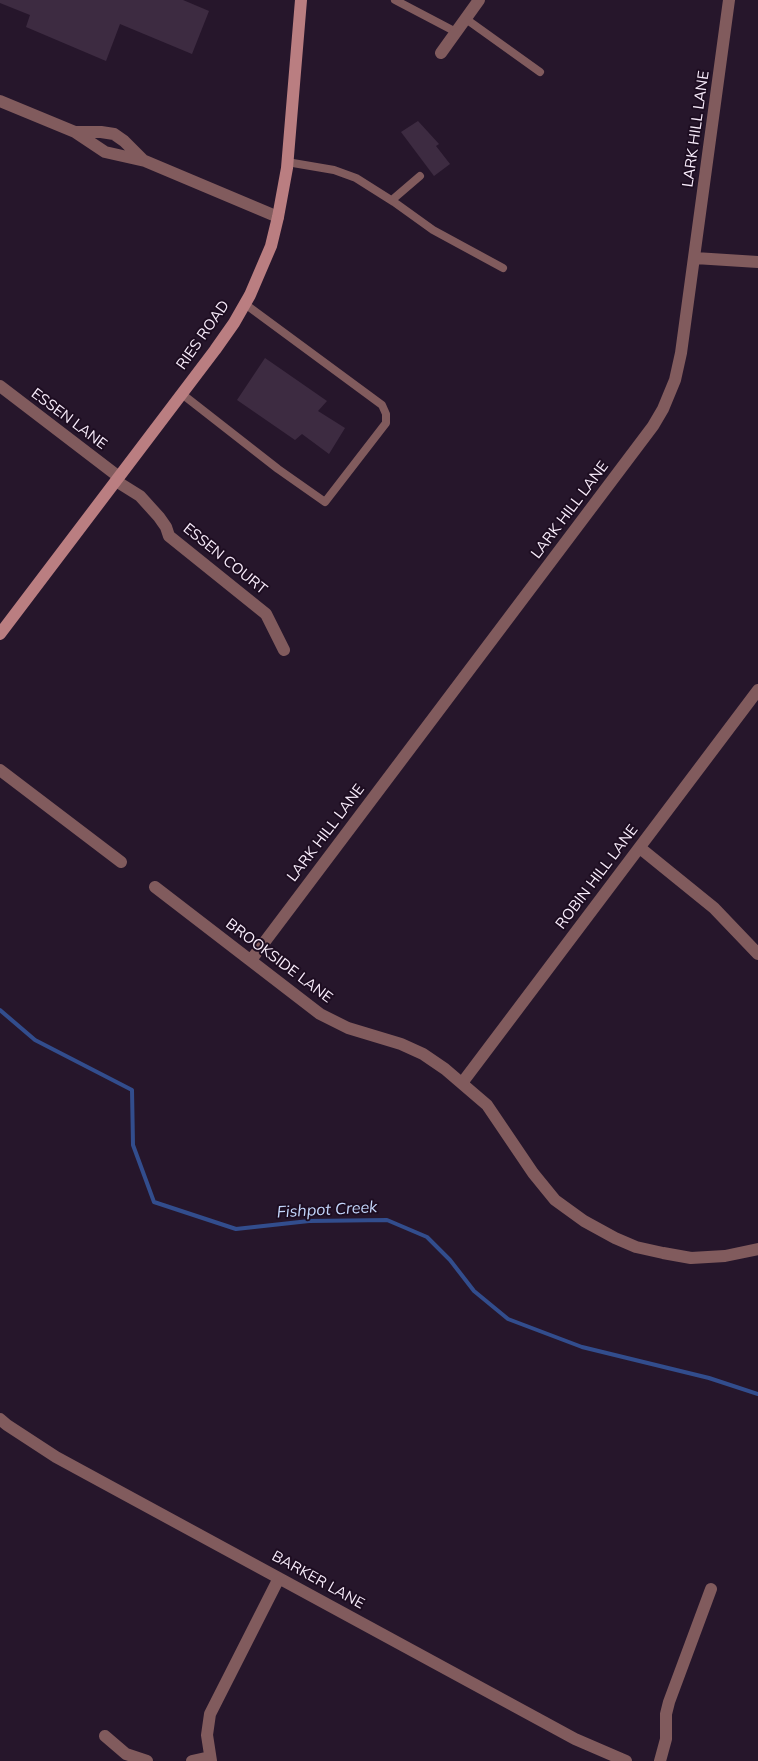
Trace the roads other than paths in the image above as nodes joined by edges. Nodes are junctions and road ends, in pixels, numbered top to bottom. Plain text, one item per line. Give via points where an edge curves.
1 (301, 0) edge
2 (395, 0) edge
3 (479, 0) edge
4 (729, 0) edge
5 (466, 19) junction
6 (456, 32) junction
7 (440, 53) dead end
8 (540, 72) dead end
9 (0, 101) edge
10 (74, 132) junction
11 (145, 162) junction
12 (287, 162) junction
13 (420, 176) dead end
14 (392, 200) junction
15 (278, 217) junction
16 (695, 258) junction
17 (758, 262) edge
18 (503, 268) dead end
19 (245, 304) junction
20 (0, 386) edge
21 (182, 394) junction
22 (117, 479) junction
23 (0, 634) edge
24 (284, 650) dead end
25 (758, 690) edge
26 (0, 770) edge
27 (640, 848) junction
28 (121, 862) dead end
29 (155, 887) dead end
30 (758, 954) edge
31 (251, 960) junction
32 (462, 1083) junction
33 (758, 1249) edge
34 (0, 1419) edge
35 (279, 1578) junction
36 (711, 1589) dead end
37 (105, 1736) dead end
38 (211, 1759) edge
39 (147, 1761) edge
40 (192, 1761) edge
41 (626, 1761) edge
42 (660, 1761) edge

1 - 12 street, RIES ROAD
2 - 6 lane
3 - 5 street
4 - 16 street, LARK HILL LANE
5 - 6 street
5 - 8 lane
6 - 7 street
9 - 10 street
10 - 11 street via 106,152
10 - 11 street via 114,134
11 - 15 street
12 - 14 lane via 341,172
12 - 15 street, RIES ROAD
13 - 14 lane
14 - 18 lane via 433,230
15 - 19 street, RIES ROAD via 264,266
16 - 17 street
16 - 31 street, LARK HILL LANE via 675,380 653,426
19 - 21 street, RIES ROAD
19 - 21 lane via 382,405 386,423 325,502
20 - 22 street, ESSEN LANE
21 - 22 street, RIES ROAD
22 - 23 street, RIES ROAD
22 - 24 street, ESSEN COURT via 140,496 162,522 169,536 266,614
25 - 27 street, ROBIN HILL LANE
26 - 28 street
27 - 30 street via 714,908
27 - 32 street, ROBIN HILL LANE
29 - 31 street, BROOKSIDE LANE
31 - 32 street, BROOKSIDE LANE via 320,1014 348,1028 423,1054
32 - 33 street, BROOKSIDE LANE via 487,1105 555,1200 584,1221 629,1244 691,1258 725,1256
34 - 35 street, BARKER LANE via 56,1457
35 - 38 street via 210,1714 207,1735
35 - 41 street, BARKER LANE via 575,1738
36 - 42 street via 669,1702 666,1739
37 - 39 street via 126,1754
38 - 40 street

